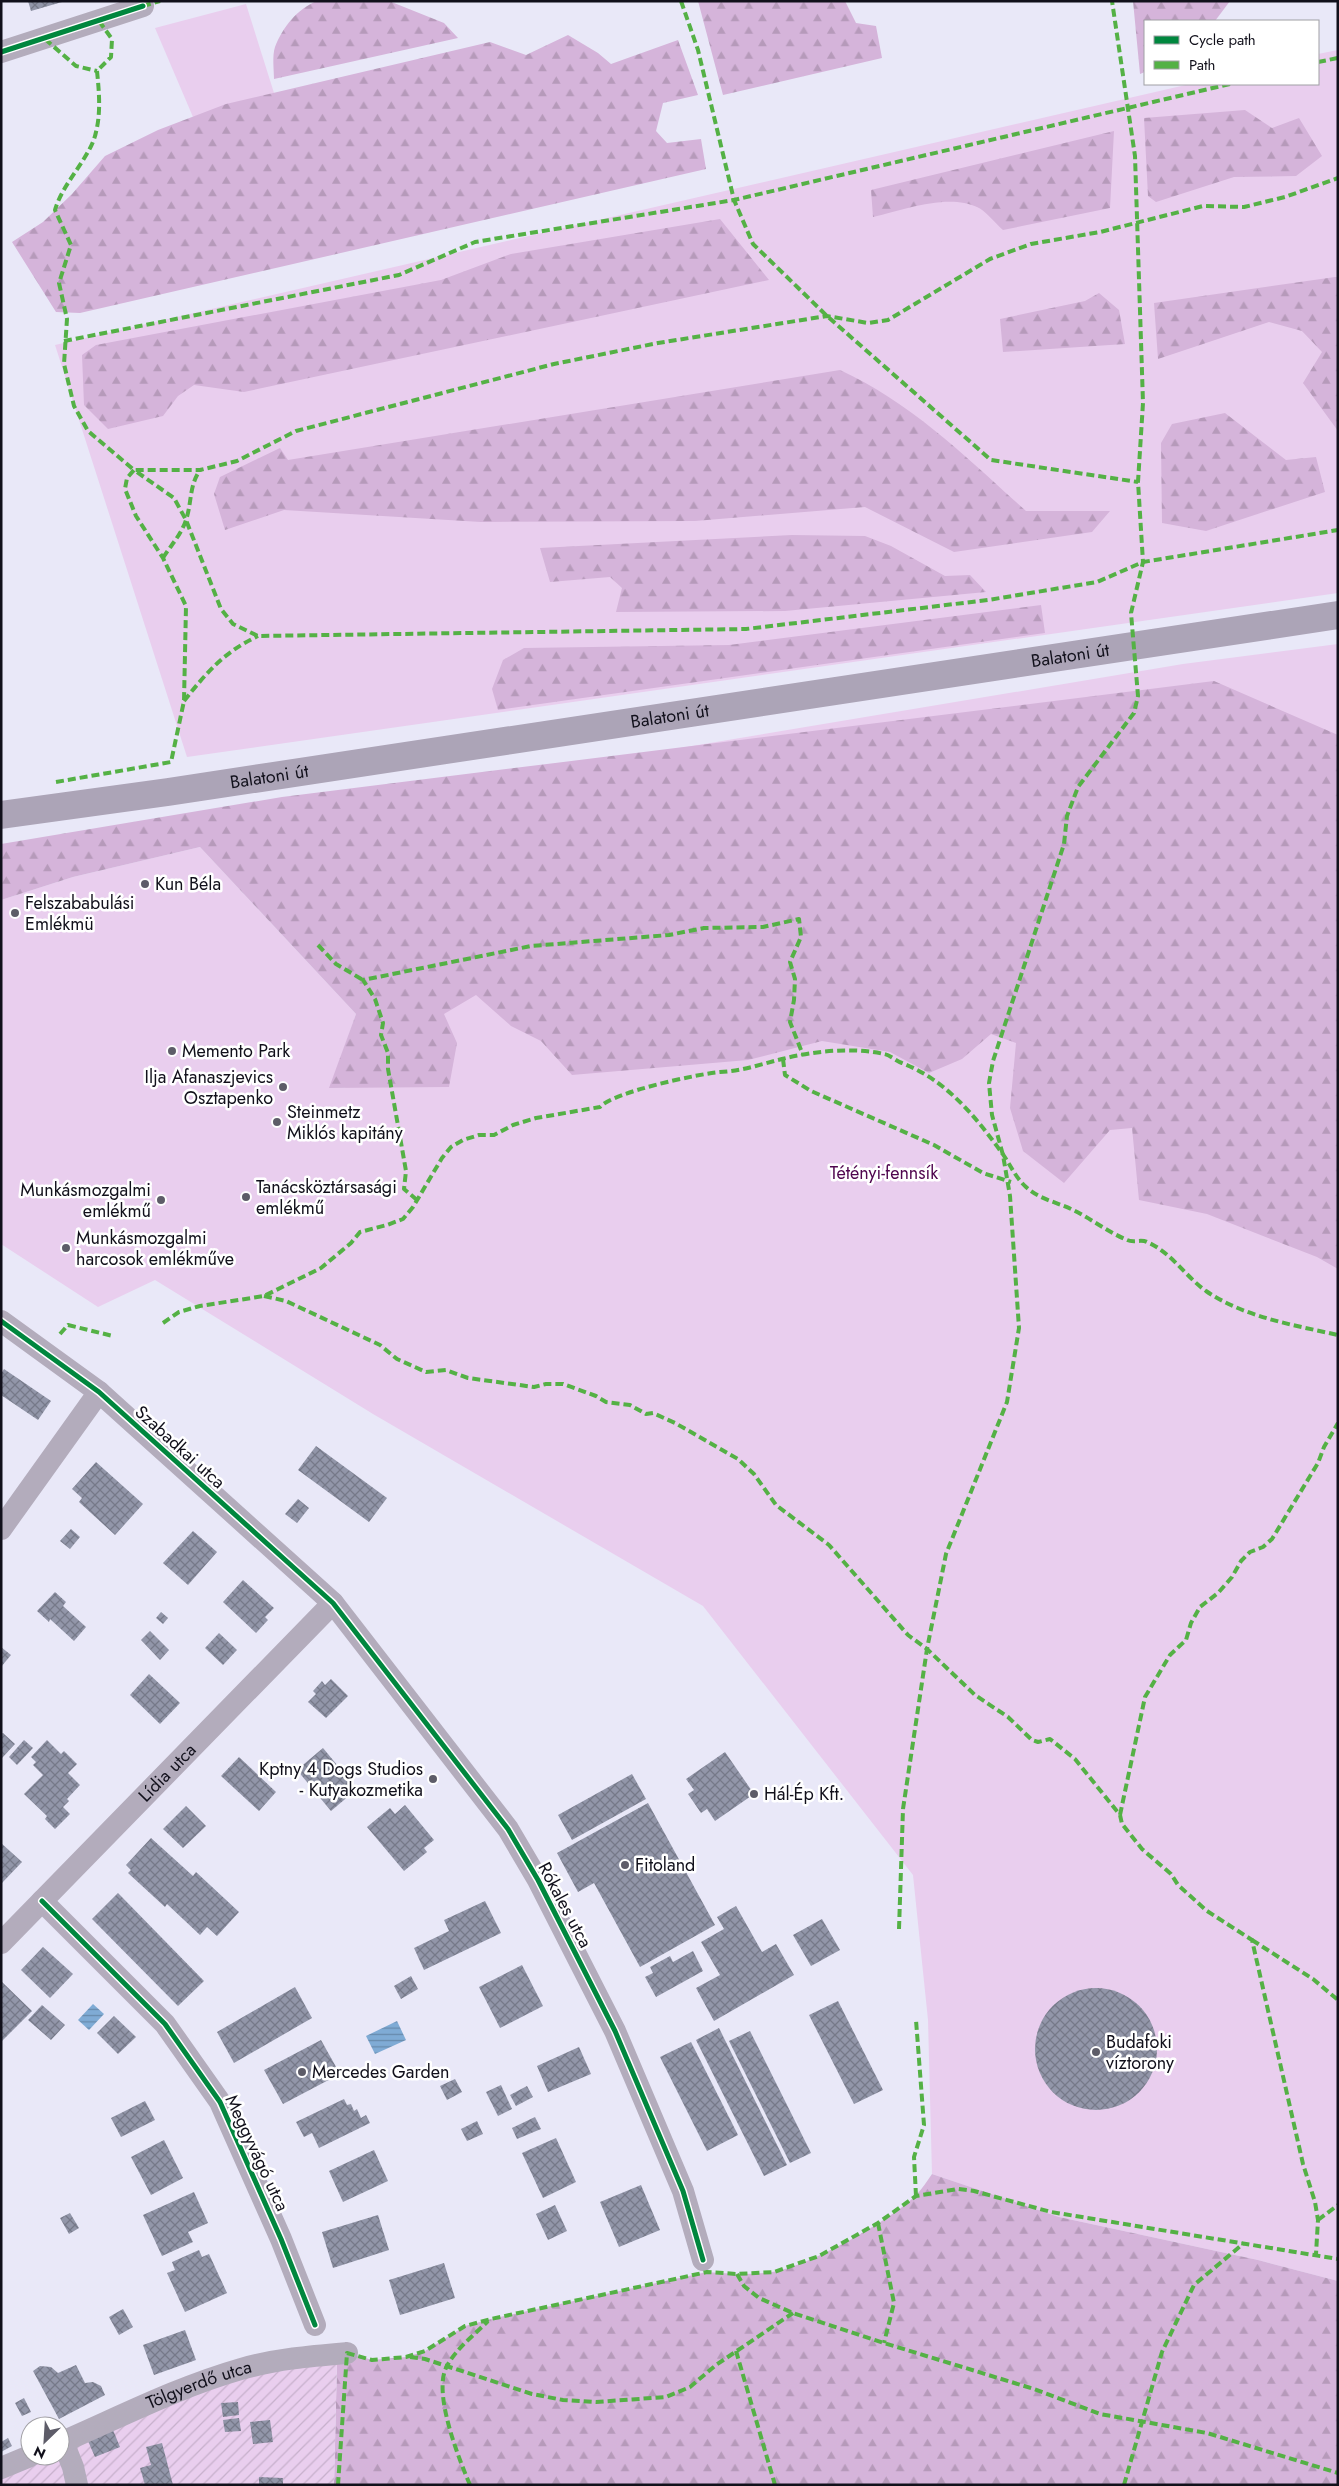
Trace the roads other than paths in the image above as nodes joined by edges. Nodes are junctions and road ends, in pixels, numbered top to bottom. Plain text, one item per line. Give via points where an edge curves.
1 (143, 6) dead end
2 (1, 52) edge
3 (1338, 615) edge
4 (1, 815) edge
5 (1, 1321) edge
6 (99, 1392) junction
7 (1, 1529) edge
8 (333, 1603) junction
9 (42, 1901) junction
10 (1, 1944) edge
11 (703, 2260) dead end
12 (315, 2325) dead end
13 (347, 2353) dead end
14 (70, 2438) edge
15 (20, 2460) edge
16 (70, 2461) edge
17 (1, 2468) edge
18 (77, 2485) edge

1 - 2 street
3 - 4 main road, Balatoni út
5 - 6 street, Szabadkai utca
6 - 7 street
6 - 8 street, Szabadkai utca
8 - 9 street, Lídia utca
8 - 11 street, Rókales utca via 508,1829 538,1880 615,2030 682,2191
9 - 10 street, Lídia utca
9 - 12 street, Meggyvágó utca via 165,2024 220,2102
13 - 14 street, Tölgyerdő utca via 305,2356 241,2369 147,2403
15 - 17 street
16 - 18 street

